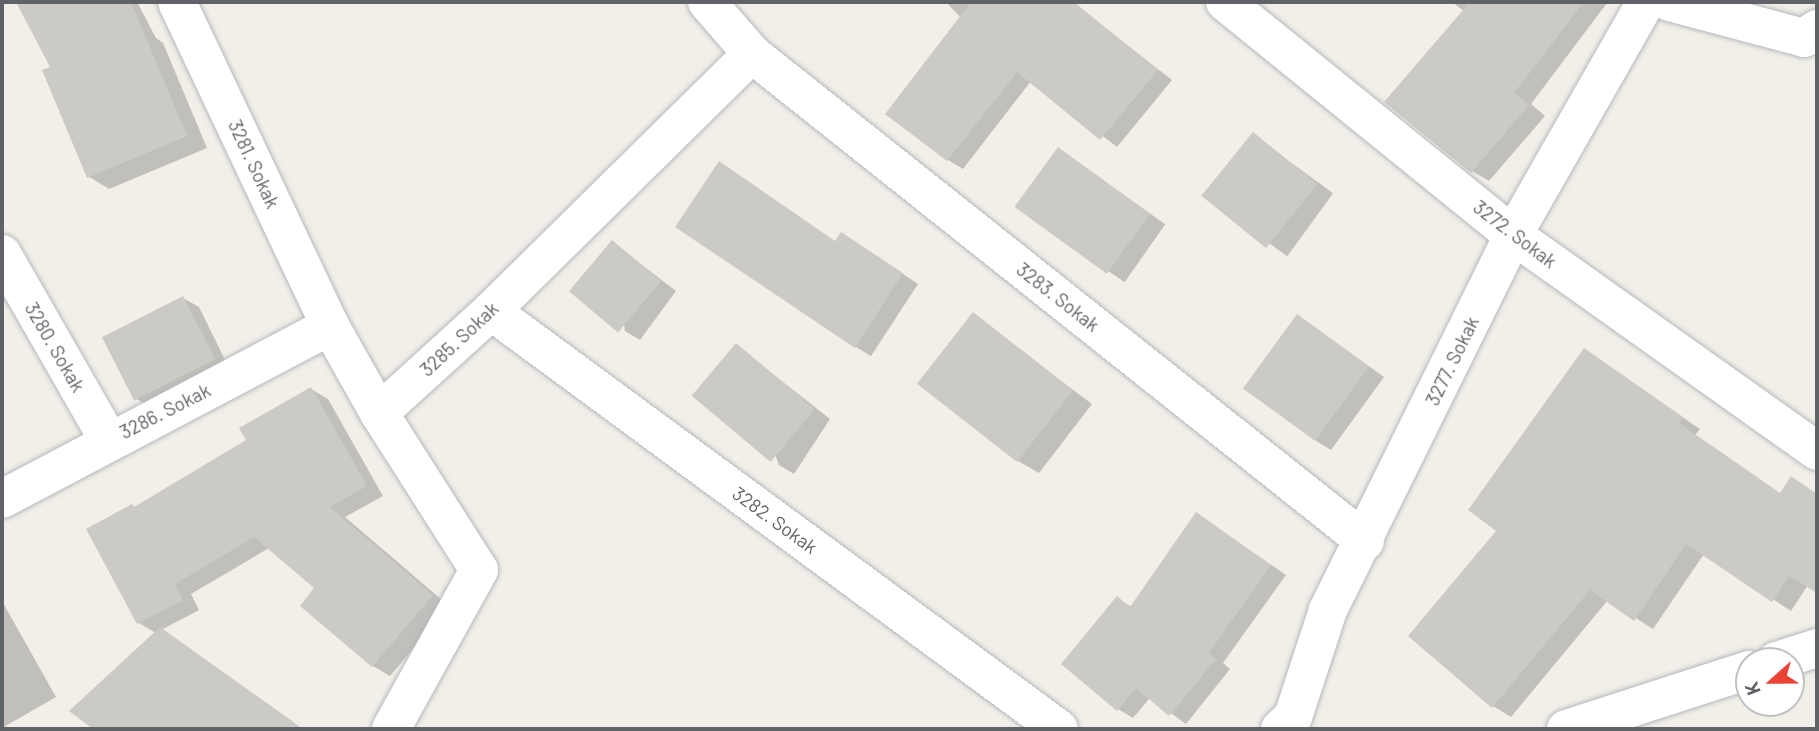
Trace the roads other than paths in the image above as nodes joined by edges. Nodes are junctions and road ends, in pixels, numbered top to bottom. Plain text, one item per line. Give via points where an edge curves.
1 (177, 2) edge
2 (707, 2) edge
3 (1225, 2) edge
4 (1646, 2) edge
5 (1669, 2) edge
6 (1817, 29) edge
7 (752, 54) junction
8 (1513, 235) junction
9 (2, 254) edge
10 (491, 311) junction
11 (330, 326) junction
12 (379, 413) junction
13 (109, 441) junction
14 (1817, 451) edge
15 (2, 499) edge
16 (1365, 541) junction
17 (1735, 675) edge
18 (1291, 725) edge
19 (391, 729) edge
20 (1059, 729) edge
21 (1566, 729) edge

1 - 11 street, 3281. Sokak
2 - 7 street
3 - 8 street, 3272. Sokak
4 - 8 street, 3277. Sokak
5 - 6 street via 1804,38
7 - 10 street, 3285. Sokak
7 - 16 street, 3283. Sokak
8 - 14 street, 3272. Sokak
8 - 16 street, 3277. Sokak
9 - 13 street, 3280. Sokak
10 - 12 street, 3285. Sokak
10 - 20 street, 3282. Sokak
11 - 12 street, 3281. Sokak
11 - 13 street, 3286. Sokak
12 - 19 street via 478,570
13 - 15 street, 3286. Sokak
16 - 18 street, 3277. Sokak via 1328,610
17 - 21 street

